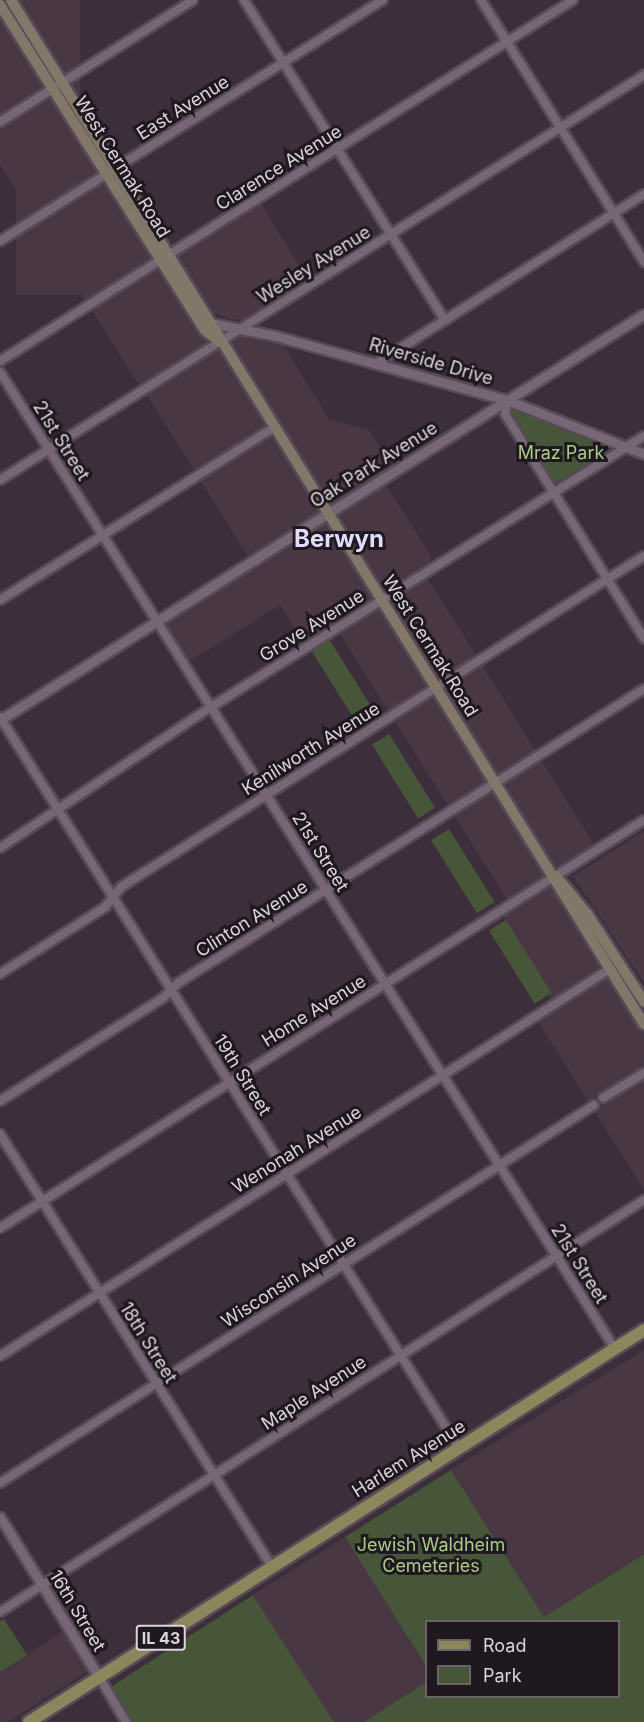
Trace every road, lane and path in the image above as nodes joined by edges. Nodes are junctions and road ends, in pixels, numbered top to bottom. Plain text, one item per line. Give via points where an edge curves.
1 (11, 0) edge
2 (193, 0) edge
3 (244, 0) edge
4 (382, 0) edge
5 (481, 0) edge
6 (573, 0) edge
7 (1, 2) edge
8 (507, 42) junction
9 (283, 62) junction
10 (644, 75) edge
11 (63, 82) junction
12 (52, 88) junction
13 (0, 122) edge
14 (560, 128) junction
15 (338, 149) junction
16 (116, 167) junction
17 (106, 174) junction
18 (644, 194) edge
19 (614, 213) junction
20 (391, 234) junction
21 (0, 241) edge
22 (171, 254) junction
23 (160, 260) junction
24 (644, 262) edge
25 (644, 314) edge
26 (445, 320) junction
27 (210, 327) junction
28 (242, 328) junction
29 (220, 342) junction
30 (0, 361) edge
31 (377, 363) junction
32 (0, 372) edge
33 (507, 400) junction
34 (273, 428) junction
35 (644, 436) edge
36 (623, 448) junction
37 (49, 450) junction
38 (644, 454) edge
39 (0, 480) edge
40 (552, 493) junction
41 (327, 514) junction
42 (103, 535) junction
43 (644, 556) edge
44 (607, 579) junction
45 (0, 600) edge
46 (382, 600) junction
47 (157, 621) junction
48 (644, 638) edge
49 (436, 687) junction
50 (644, 689) edge
51 (211, 708) junction
52 (0, 719) edge
53 (496, 782) junction
54 (266, 794) junction
55 (57, 809) junction
56 (644, 820) edge
57 (0, 848) edge
58 (556, 876) junction
59 (326, 890) junction
60 (113, 897) junction
61 (609, 969) junction
62 (0, 974) edge
63 (385, 984) junction
64 (171, 990) junction
65 (644, 1002) edge
66 (644, 1024) edge
67 (644, 1072) edge
68 (442, 1075) junction
69 (230, 1082) junction
70 (603, 1098) dead end
71 (0, 1101) edge
72 (594, 1104) dead end
73 (0, 1134) edge
74 (499, 1165) junction
75 (287, 1174) junction
76 (644, 1200) edge
77 (42, 1201) junction
78 (0, 1228) edge
79 (556, 1256) junction
80 (344, 1264) junction
81 (100, 1293) junction
82 (644, 1330) edge
83 (615, 1349) junction
84 (401, 1355) junction
85 (0, 1356) edge
86 (156, 1384) junction
87 (459, 1448) junction
88 (214, 1475) junction
89 (0, 1483) edge
90 (0, 1517) edge
91 (272, 1567) junction
92 (42, 1585) junction
93 (0, 1612) edge
94 (99, 1677) junction
95 (29, 1722) edge
96 (126, 1722) edge

1 - 11 main road, West Cermak Road
2 - 11 street
3 - 9 street
4 - 9 street, East Avenue
5 - 8 street
6 - 8 street, Clarence Avenue
7 - 12 main road, West Cermak Road
8 - 14 street
8 - 15 street, Clarence Avenue
9 - 15 street
9 - 16 street, East Avenue
10 - 14 street, Wesley Avenue
11 - 12 street
11 - 16 main road, West Cermak Road
12 - 13 street
12 - 17 main road, West Cermak Road
14 - 19 street
14 - 20 street, Wesley Avenue
15 - 20 street
15 - 22 street, Clarence Avenue
16 - 17 street, East Avenue
16 - 22 main road, West Cermak Road
17 - 21 street, East Avenue
17 - 23 main road, West Cermak Road
18 - 19 street
19 - 24 street
19 - 26 street
20 - 26 street
20 - 28 street, Wesley Avenue
22 - 23 street, Clarence Avenue
22 - 27 main road, West Cermak Road
23 - 27 main road, West Cermak Road
23 - 30 street, Clarence Avenue
25 - 33 street, Oak Park Avenue
26 - 31 street
27 - 28 street, Riverside Drive
27 - 29 main road, West Cermak Road
28 - 29 street, Wesley Avenue
28 - 31 street, Riverside Drive
29 - 34 main road, West Cermak Road
29 - 37 street, Wesley Avenue
31 - 33 street, Riverside Drive
32 - 37 street, 21st Street
33 - 36 street, Riverside Drive
33 - 40 street via 505,414
33 - 41 street, Oak Park Avenue
34 - 41 main road, West Cermak Road
34 - 42 street
35 - 36 street, Grove Avenue
36 - 38 street, Riverside Drive
36 - 40 street, Grove Avenue
37 - 39 street, Wesley Avenue
37 - 42 street, 21st Street
40 - 44 street
40 - 46 street, Grove Avenue
41 - 46 main road, West Cermak Road
41 - 47 street, Oak Park Avenue
42 - 45 street
42 - 47 street, 21st Street
43 - 44 street, Kenilworth Avenue
44 - 48 street
44 - 49 street, Kenilworth Avenue
46 - 49 main road, West Cermak Road
46 - 51 street, Grove Avenue
47 - 51 street, 21st Street
47 - 52 street, Oak Park Avenue
49 - 53 main road, West Cermak Road
49 - 54 street, Kenilworth Avenue
50 - 53 street, Clinton Avenue
51 - 54 street, 21st Street
51 - 55 street, Grove Avenue
52 - 55 street, 19th Street
53 - 58 main road, West Cermak Road
53 - 59 street, Clinton Avenue
54 - 59 street, 21st Street
54 - 60 street, Kenilworth Avenue via 121,887
55 - 57 street, Grove Avenue
55 - 60 street, 19th Street
56 - 58 street, Home Avenue
58 - 61 main road, West Cermak Road via 558,887
58 - 63 street, Home Avenue
58 - 65 main road, West Cermak Road via 593,923
59 - 63 street, 21st Street
59 - 64 street, Clinton Avenue
60 - 62 street, Kenilworth Avenue via 105,907
60 - 64 street, 19th Street
61 - 66 main road, West Cermak Road
61 - 68 street, Wenonah Avenue
63 - 68 street, 21st Street
63 - 69 street, Home Avenue
64 - 69 street, 19th Street
64 - 71 street, Clinton Avenue
67 - 70 street
68 - 74 street, 21st Street
68 - 75 street, Wenonah Avenue
69 - 75 street, 19th Street
69 - 77 street, Home Avenue
72 - 74 street, Wisconsin Avenue
73 - 77 street, 18th Street
74 - 79 street, 21st Street
74 - 80 street, Wisconsin Avenue
75 - 80 street, 19th Street
75 - 81 street, Wenonah Avenue
76 - 79 street, Maple Avenue
77 - 78 street, Home Avenue
77 - 81 street, 18th Street
79 - 83 street, 21st Street
79 - 84 street, Maple Avenue
80 - 84 street, 19th Street
80 - 86 street, Wisconsin Avenue
81 - 85 street, Wenonah Avenue
81 - 86 street, 18th Street
82 - 83 main road, IL 43
83 - 87 main road, Harlem Avenue / IL 43
84 - 87 street, 19th Street
84 - 88 street, Maple Avenue
86 - 88 street, 18th Street
86 - 89 street, Wisconsin Avenue
87 - 91 main road, Harlem Avenue / IL 43
88 - 91 street, 18th Street
88 - 92 street, Maple Avenue
90 - 92 street, 16th Street
91 - 94 main road, Harlem Avenue / IL 43
92 - 93 street, Maple Avenue
92 - 94 street, 16th Street
94 - 95 main road, IL 43
94 - 96 street, 16th Street

